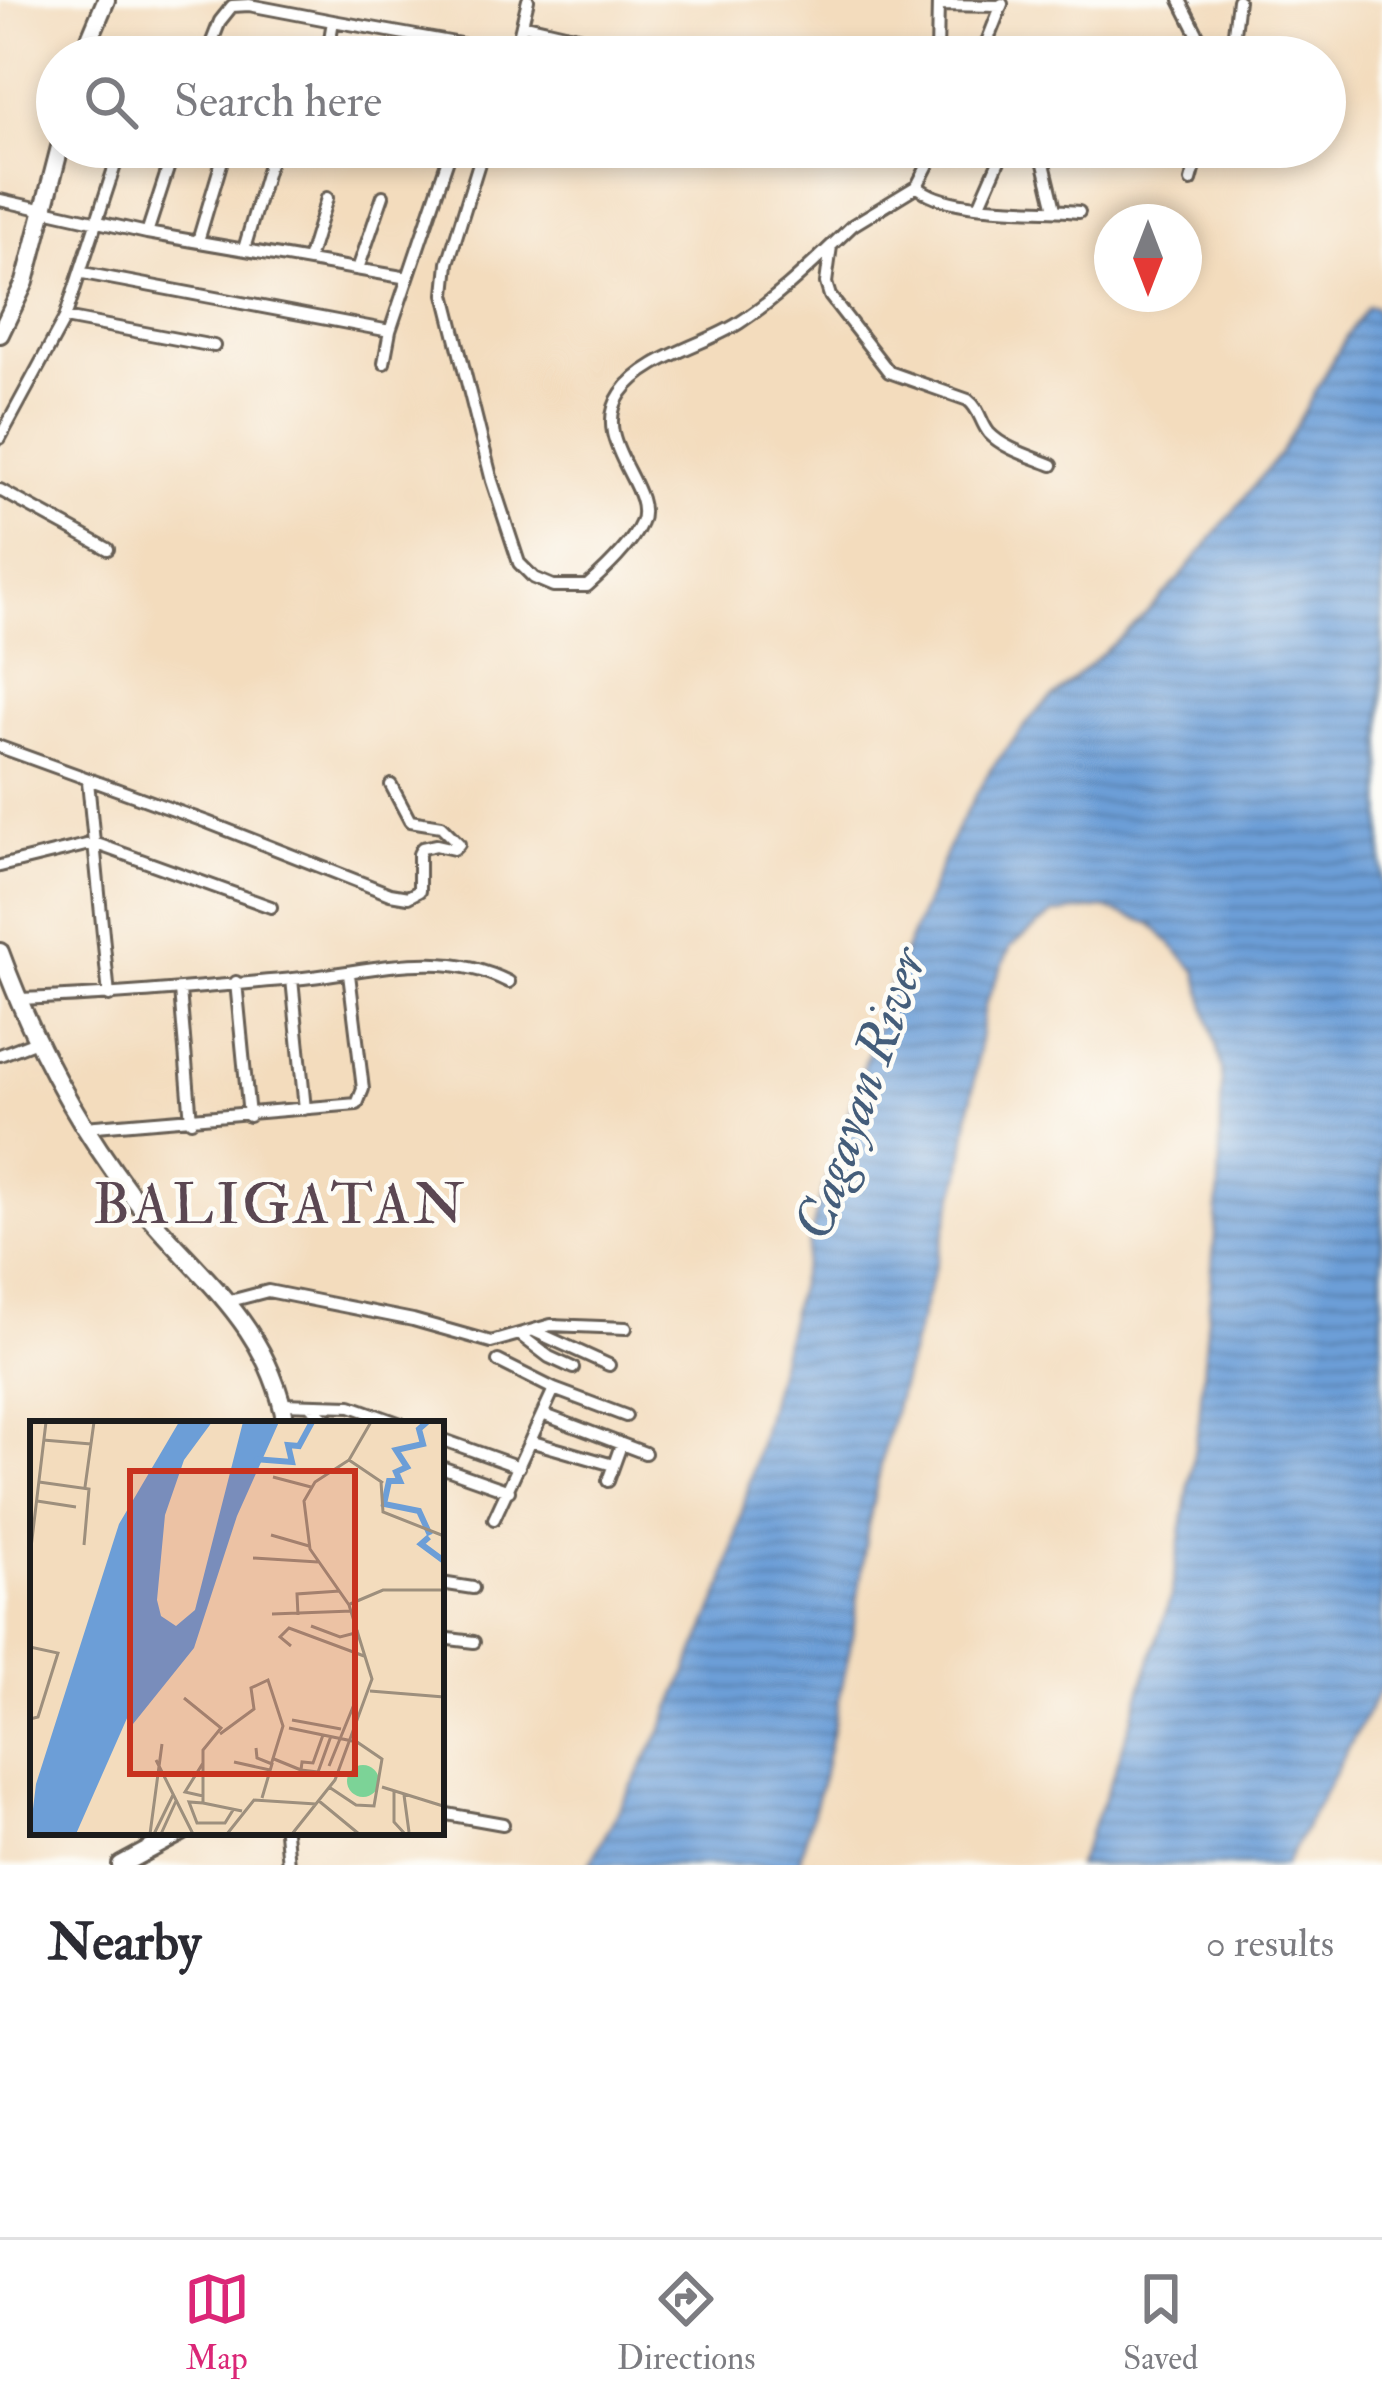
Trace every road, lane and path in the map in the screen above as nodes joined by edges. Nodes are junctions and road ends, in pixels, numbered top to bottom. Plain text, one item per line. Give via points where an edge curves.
1 (106, 0) edge
2 (528, 0) edge
3 (1180, 0) edge
4 (1238, 0) edge
5 (938, 2) edge
6 (1002, 3) edge
7 (333, 21) junction
8 (522, 24) junction
9 (91, 36) edge
10 (214, 36) edge
11 (330, 36) edge
12 (416, 36) edge
13 (519, 36) edge
14 (574, 36) edge
15 (938, 36) edge
16 (989, 36) edge
17 (1198, 36) edge
18 (1234, 36) edge
19 (55, 168) edge
20 (115, 168) edge
21 (168, 168) edge
22 (220, 168) edge
23 (268, 168) edge
24 (445, 168) edge
25 (477, 168) edge
26 (926, 168) edge
27 (996, 168) edge
28 (1048, 168) edge
29 (1195, 168) edge
30 (1191, 181) dead end
31 (917, 186) junction
32 (383, 196) dead end
33 (327, 198) dead end
34 (0, 200) edge
35 (980, 204) junction
36 (1055, 209) junction
37 (45, 212) junction
38 (1079, 212) dead end
39 (98, 223) junction
40 (147, 233) junction
41 (198, 241) junction
42 (831, 247) junction
43 (244, 249) junction
44 (308, 260) junction
45 (358, 269) junction
46 (83, 273) junction
47 (408, 278) junction
48 (65, 318) junction
49 (390, 331) junction
50 (0, 334) edge
51 (214, 346) dead end
52 (383, 363) dead end
53 (0, 438) edge
54 (1052, 465) dead end
55 (0, 490) edge
56 (108, 549) dead end
57 (0, 747) edge
58 (88, 781) junction
59 (391, 785) dead end
60 (94, 843) junction
61 (0, 866) edge
62 (271, 907) dead end
63 (0, 952) edge
64 (349, 974) junction
65 (292, 980) junction
66 (236, 982) junction
67 (509, 982) dead end
68 (180, 990) junction
69 (109, 996) junction
70 (19, 999) junction
71 (38, 1040) junction
72 (0, 1055) edge
73 (305, 1109) junction
74 (249, 1116) junction
75 (191, 1121) junction
76 (84, 1127) junction
77 (230, 1301) junction
78 (626, 1328) dead end
79 (534, 1330) junction
80 (519, 1334) junction
81 (498, 1361) dead end
82 (609, 1365) dead end
83 (573, 1368) dead end
84 (554, 1389) junction
85 (282, 1404) junction
86 (308, 1406) junction
87 (545, 1415) junction
88 (626, 1416) dead end
89 (285, 1421) edge
90 (330, 1421) edge
91 (393, 1421) edge
92 (444, 1440) edge
93 (532, 1442) junction
94 (621, 1445) junction
95 (645, 1453) dead end
96 (613, 1465) junction
97 (519, 1467) junction
98 (444, 1468) edge
99 (608, 1480) dead end
100 (509, 1491) junction
101 (494, 1519) dead end
102 (444, 1583) edge
103 (473, 1588) dead end
104 (444, 1638) edge
105 (474, 1642) dead end
106 (444, 1814) edge
107 (503, 1824) dead end
108 (176, 1835) edge
109 (285, 1835) edge
110 (121, 1865) edge
111 (288, 1865) edge

1 - 9 highway
2 - 8 street
3 - 17 street
4 - 18 street
5 - 6 street
5 - 15 street
6 - 16 street
7 - 10 street via 232,6
7 - 11 street
7 - 12 street
8 - 13 street
8 - 14 street
19 - 37 highway
20 - 39 street
21 - 40 street
22 - 41 street
23 - 43 street
24 - 47 street
25 - 42 street via 446,294 519,563 553,586 587,586 640,525 643,508 611,425 620,395 667,358 777,297
26 - 31 street
27 - 35 street
28 - 36 street
29 - 30 street
31 - 35 street via 939,199
31 - 42 street
32 - 45 street
33 - 44 street
34 - 37 street
35 - 36 street
36 - 38 street
37 - 39 street
37 - 50 highway
39 - 40 street
39 - 46 street
40 - 41 street
41 - 43 street
42 - 54 street via 830,296 889,372 968,400 996,439
43 - 44 street
44 - 45 street
45 - 47 street
46 - 48 street
46 - 49 street
47 - 49 street
48 - 51 street
48 - 53 street
49 - 52 street
55 - 56 street
57 - 58 street
58 - 59 street via 413,896 422,848 458,844 441,826 410,820
58 - 60 street
60 - 61 street
60 - 62 street
60 - 69 street
63 - 70 highway
64 - 65 street
64 - 67 street via 448,963
64 - 73 street via 363,1096 357,1104
65 - 66 street
65 - 73 street
66 - 68 street
66 - 74 street
68 - 69 street
68 - 75 street
69 - 70 street
70 - 71 highway
71 - 72 street
71 - 76 highway
73 - 74 street
74 - 75 street
75 - 76 street
76 - 77 highway via 134,1198
77 - 80 street via 268,1291 491,1342
77 - 85 highway
78 - 79 street
79 - 80 street
79 - 82 street
80 - 83 street
81 - 84 street
84 - 87 street
84 - 88 street
85 - 86 street
85 - 89 highway
86 - 90 street
86 - 91 street via 351,1406
87 - 93 street
87 - 94 street
92 - 97 street
93 - 96 street
93 - 97 street
94 - 95 street
94 - 96 street
96 - 99 street
97 - 100 street
98 - 100 street
100 - 101 street
102 - 103 street
104 - 105 street
106 - 107 street
108 - 110 highway
109 - 111 street

